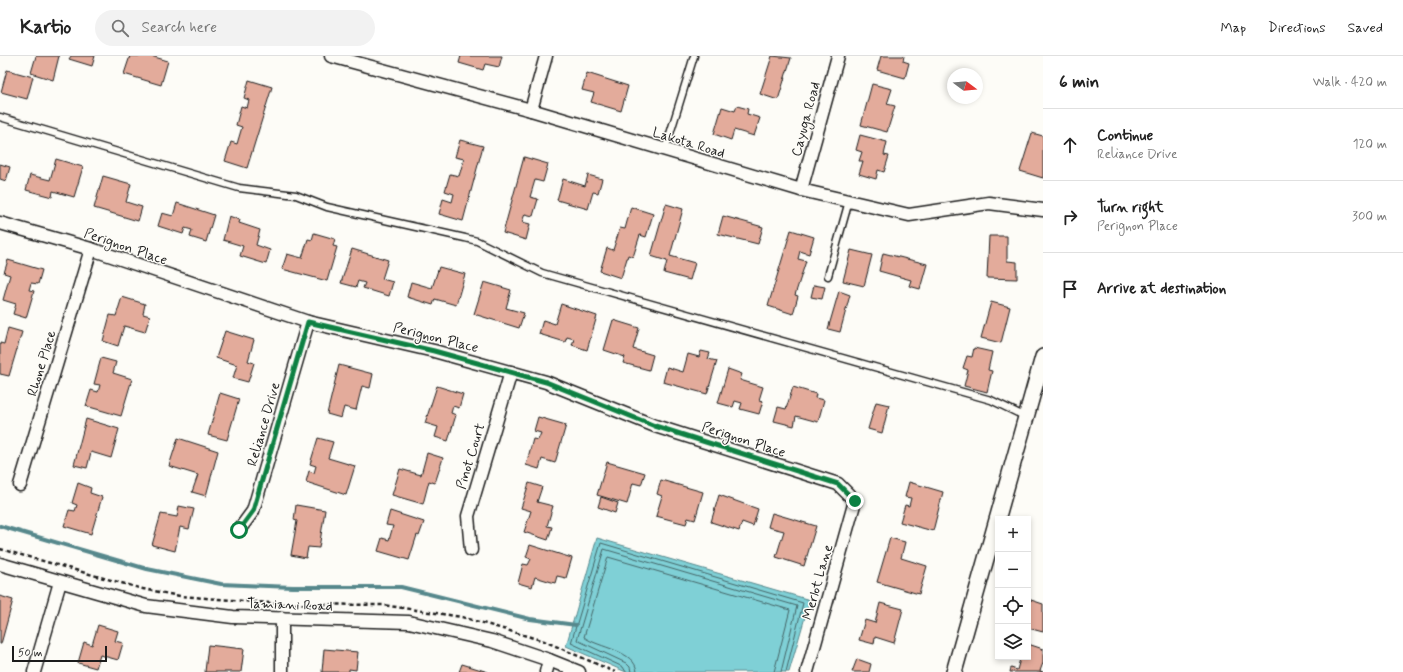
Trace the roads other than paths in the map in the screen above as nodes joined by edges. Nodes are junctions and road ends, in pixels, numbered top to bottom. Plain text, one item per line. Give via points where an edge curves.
1 (331, 56) edge
2 (546, 56) edge
3 (694, 56) edge
4 (838, 56) edge
5 (531, 110) junction
6 (0, 117) edge
7 (665, 150) junction
8 (801, 190) junction
9 (849, 201) junction
10 (1043, 210) edge
11 (0, 223) edge
12 (91, 250) junction
13 (828, 276) dead end
14 (308, 322) junction
15 (1043, 357) edge
16 (511, 372) junction
17 (1026, 417) junction
18 (20, 485) dead end
19 (855, 501) joint
20 (239, 530) dead end
21 (471, 550) dead end
22 (0, 564) edge
23 (60, 582) junction
24 (282, 618) junction
25 (549, 660) junction
26 (34, 672) edge
27 (282, 672) edge
28 (546, 672) edge
29 (579, 672) edge
30 (807, 672) edge
31 (954, 672) edge

1 - 5 street, Lakota Road
2 - 5 street
3 - 7 lane
4 - 8 street, Cayuga Road
5 - 7 street, Lakota Road
6 - 17 lane via 238,188 296,195 327,207 465,238 542,273 992,400
7 - 8 street, Lakota Road
8 - 9 street, Lakota Road
9 - 10 street, Lakota Road via 909,215 989,204
9 - 13 lane
11 - 12 street, Perignon Place
12 - 14 street, Perignon Place
12 - 18 street, Rhone Place
14 - 16 street, Perignon Place
14 - 20 street, Reliance Drive via 253,511
15 - 17 street
16 - 19 street, Perignon Place via 546,382 655,426 838,484
16 - 21 street, Pinot Court via 468,516
17 - 31 street
19 - 30 street, Merlot Lane
22 - 23 street, Tamiani Road
23 - 24 street, Tamiani Road via 146,606 233,617
23 - 26 street
24 - 25 street, Tamiani Road via 408,622 492,641
24 - 27 street
25 - 28 street
25 - 29 street, Tamiani Road

